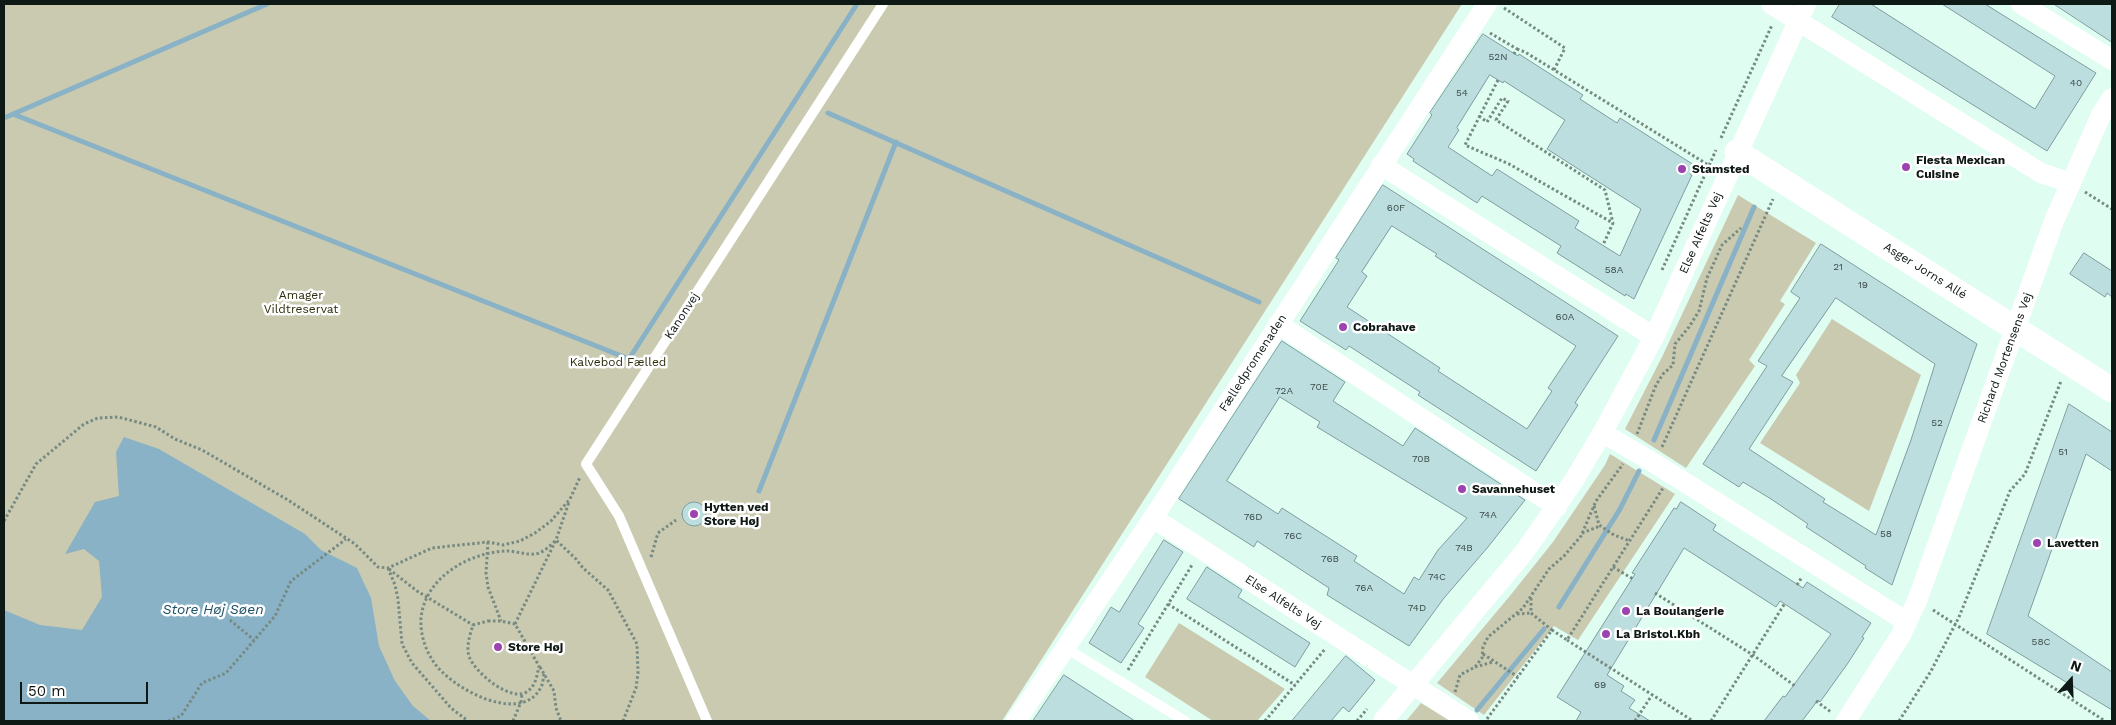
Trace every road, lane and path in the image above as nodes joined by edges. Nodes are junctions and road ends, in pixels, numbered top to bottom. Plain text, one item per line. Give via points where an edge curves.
1 (884, 4) edge
2 (1486, 4) edge
3 (1497, 4) edge
4 (2021, 4) edge
5 (1775, 6) edge
6 (1802, 12) edge
7 (1474, 23) junction
8 (1517, 49) junction
9 (1514, 54) dead end
10 (2112, 60) edge
11 (1554, 70) junction
12 (1498, 80) dead end
13 (2112, 98) edge
14 (1479, 116) junction
15 (2107, 119) edge
16 (1725, 146) junction
17 (1381, 165) junction
18 (1709, 166) junction
19 (1726, 176) junction
20 (2071, 183) junction
21 (2112, 209) edge
22 (1613, 224) junction
23 (1741, 228) dead end
24 (1603, 245) dead end
25 (1662, 272) dead end
26 (1278, 324) junction
27 (2015, 328) junction
28 (1654, 337) junction
29 (2069, 362) junction
30 (2112, 390) edge
31 (1603, 433) junction
32 (1636, 436) dead end
33 (1624, 462) dead end
34 (586, 464) junction
35 (570, 499) junction
36 (1594, 506) junction
37 (1556, 507) junction
38 (1153, 518) junction
39 (676, 520) dead end
40 (4, 521) edge
41 (1600, 526) junction
42 (1582, 534) junction
43 (346, 539) junction
44 (556, 540) junction
45 (1630, 541) dead end
46 (488, 542) junction
47 (1202, 549) junction
48 (487, 554) junction
49 (640, 565) junction
50 (1613, 567) dead end
51 (388, 568) junction
52 (1633, 579) dead end
53 (1654, 593) dead end
54 (1531, 596) junction
55 (428, 598) junction
56 (1917, 600) junction
57 (1168, 604) junction
58 (1786, 604) dead end
59 (1532, 613) junction
60 (1516, 614) junction
61 (230, 620) dead end
62 (501, 621) junction
63 (1907, 622) junction
64 (514, 624) junction
65 (1955, 624) junction
66 (473, 626) junction
67 (1552, 630) dead end
68 (1336, 636) junction
69 (254, 640) junction
70 (1567, 640) dead end
71 (1064, 647) junction
72 (1482, 654) junction
73 (1753, 655) junction
74 (1494, 662) junction
75 (539, 666) junction
76 (1475, 667) junction
77 (544, 674) junction
78 (1517, 676) dead end
79 (1121, 682) junction
80 (1295, 685) junction
81 (1414, 685) junction
82 (1795, 686) dead end
83 (522, 694) junction
84 (1454, 695) dead end
85 (1652, 695) junction
86 (520, 706) junction
87 (1368, 708) dead end
88 (176, 718) junction
89 (168, 721) edge
90 (180, 721) edge
91 (468, 721) edge
92 (513, 721) edge
93 (561, 721) edge
94 (623, 721) edge
95 (707, 721) edge
96 (1016, 721) edge
97 (1184, 721) edge
98 (1265, 721) edge
99 (1357, 721) edge
100 (1383, 721) edge
101 (1469, 721) edge
102 (1635, 721) edge
103 (1693, 721) edge
104 (1711, 721) edge
105 (1846, 721) edge
106 (1899, 721) edge
107 (2105, 721) edge

1 - 34 lane, Kanonvej
2 - 7 street, Fælledpromenaden
3 - 11 path via 1565,48
4 - 10 street
5 - 6 street
5 - 16 path
6 - 16 street, Else Alfelts Vej
6 - 20 street via 2041,173
7 - 8 path
7 - 17 street, Fælledpromenaden
8 - 9 path
8 - 11 path
11 - 18 path
12 - 14 path
13 - 15 street, Richard Mortensens Vej
14 - 22 path via 1465,144 1509,164
14 - 22 path via 1487,122 1502,98 1508,101 1496,120 1605,190
15 - 20 street, Richard Mortensens Vej
16 - 18 path
16 - 19 street, Else Alfelts Vej
16 - 27 street, Asger Jorns Allé
17 - 26 street, Fælledpromenaden
17 - 28 street
18 - 19 path
18 - 25 path
19 - 28 street, Else Alfelts Vej
20 - 21 path
20 - 27 street, Richard Mortensens Vej
22 - 24 path
23 - 32 path via 1722,245 1707,278 1698,310 1675,344 1673,365 1656,385
26 - 37 street
26 - 38 street, Fælledpromenaden
27 - 29 street, Asger Jorns Allé
27 - 56 street, Richard Mortensens Vej
28 - 31 street, Else Alfelts Vej
29 - 30 street, Asger Jorns Allé
29 - 65 path via 2025,474 2010,491
31 - 37 street, Else Alfelts Vej
31 - 63 street
33 - 36 path
34 - 35 path
34 - 49 lane via 619,516
35 - 44 path
35 - 46 path via 551,521 520,541 503,545
36 - 41 path
36 - 42 path
37 - 81 street, Else Alfelts Vej via 1512,568
38 - 47 street, Else Alfelts Vej
38 - 71 street, Fælledpromenaden
39 - 49 path via 658,533 650,562
40 - 43 path via 36,464 84,424 98,418 118,417 156,427 202,450 288,500
41 - 42 path
41 - 45 path
42 - 54 path via 1549,570
43 - 51 path via 378,567
43 - 69 path via 291,581 275,616
44 - 48 path via 542,552 534,554 506,551
44 - 64 path
44 - 94 path via 608,590 637,644 636,688
46 - 48 path
46 - 51 path via 432,548
47 - 57 path
47 - 68 street, Else Alfelts Vej
48 - 55 path via 448,572
48 - 62 path via 488,587
49 - 95 lane
50 - 52 path
51 - 55 path
51 - 91 path via 398,599 402,644 412,663 451,708
53 - 73 path
54 - 59 path
54 - 60 path
55 - 66 path
55 - 86 path via 421,628 427,652 434,663 474,698 489,704
56 - 63 street, Richard Mortensens Vej
56 - 65 path
57 - 79 path
57 - 80 path
58 - 73 path
59 - 60 path
59 - 67 path
60 - 72 path via 1488,637
61 - 69 path
62 - 64 path
62 - 66 path via 488,620
63 - 105 street, Richard Mortensens Vej
64 - 75 path
65 - 106 path via 1931,671
65 - 107 path
66 - 83 path via 468,654 473,665 498,687
68 - 80 path
68 - 81 street, Else Alfelts Vej
69 - 88 path via 226,673 202,683 181,716
70 - 85 path
71 - 79 lane
71 - 96 street, Fælledpromenaden
72 - 74 path
72 - 76 path
73 - 82 path
73 - 104 path
74 - 76 path
74 - 78 path
75 - 77 path
75 - 83 path via 534,685
76 - 84 path via 1460,674
77 - 86 path via 540,689
77 - 93 path via 554,691
79 - 97 lane
80 - 98 path
81 - 100 street, Else Alfelts Vej
81 - 101 street
83 - 86 path
85 - 102 path
85 - 103 path
86 - 92 path
87 - 99 path
88 - 89 path
88 - 90 path

